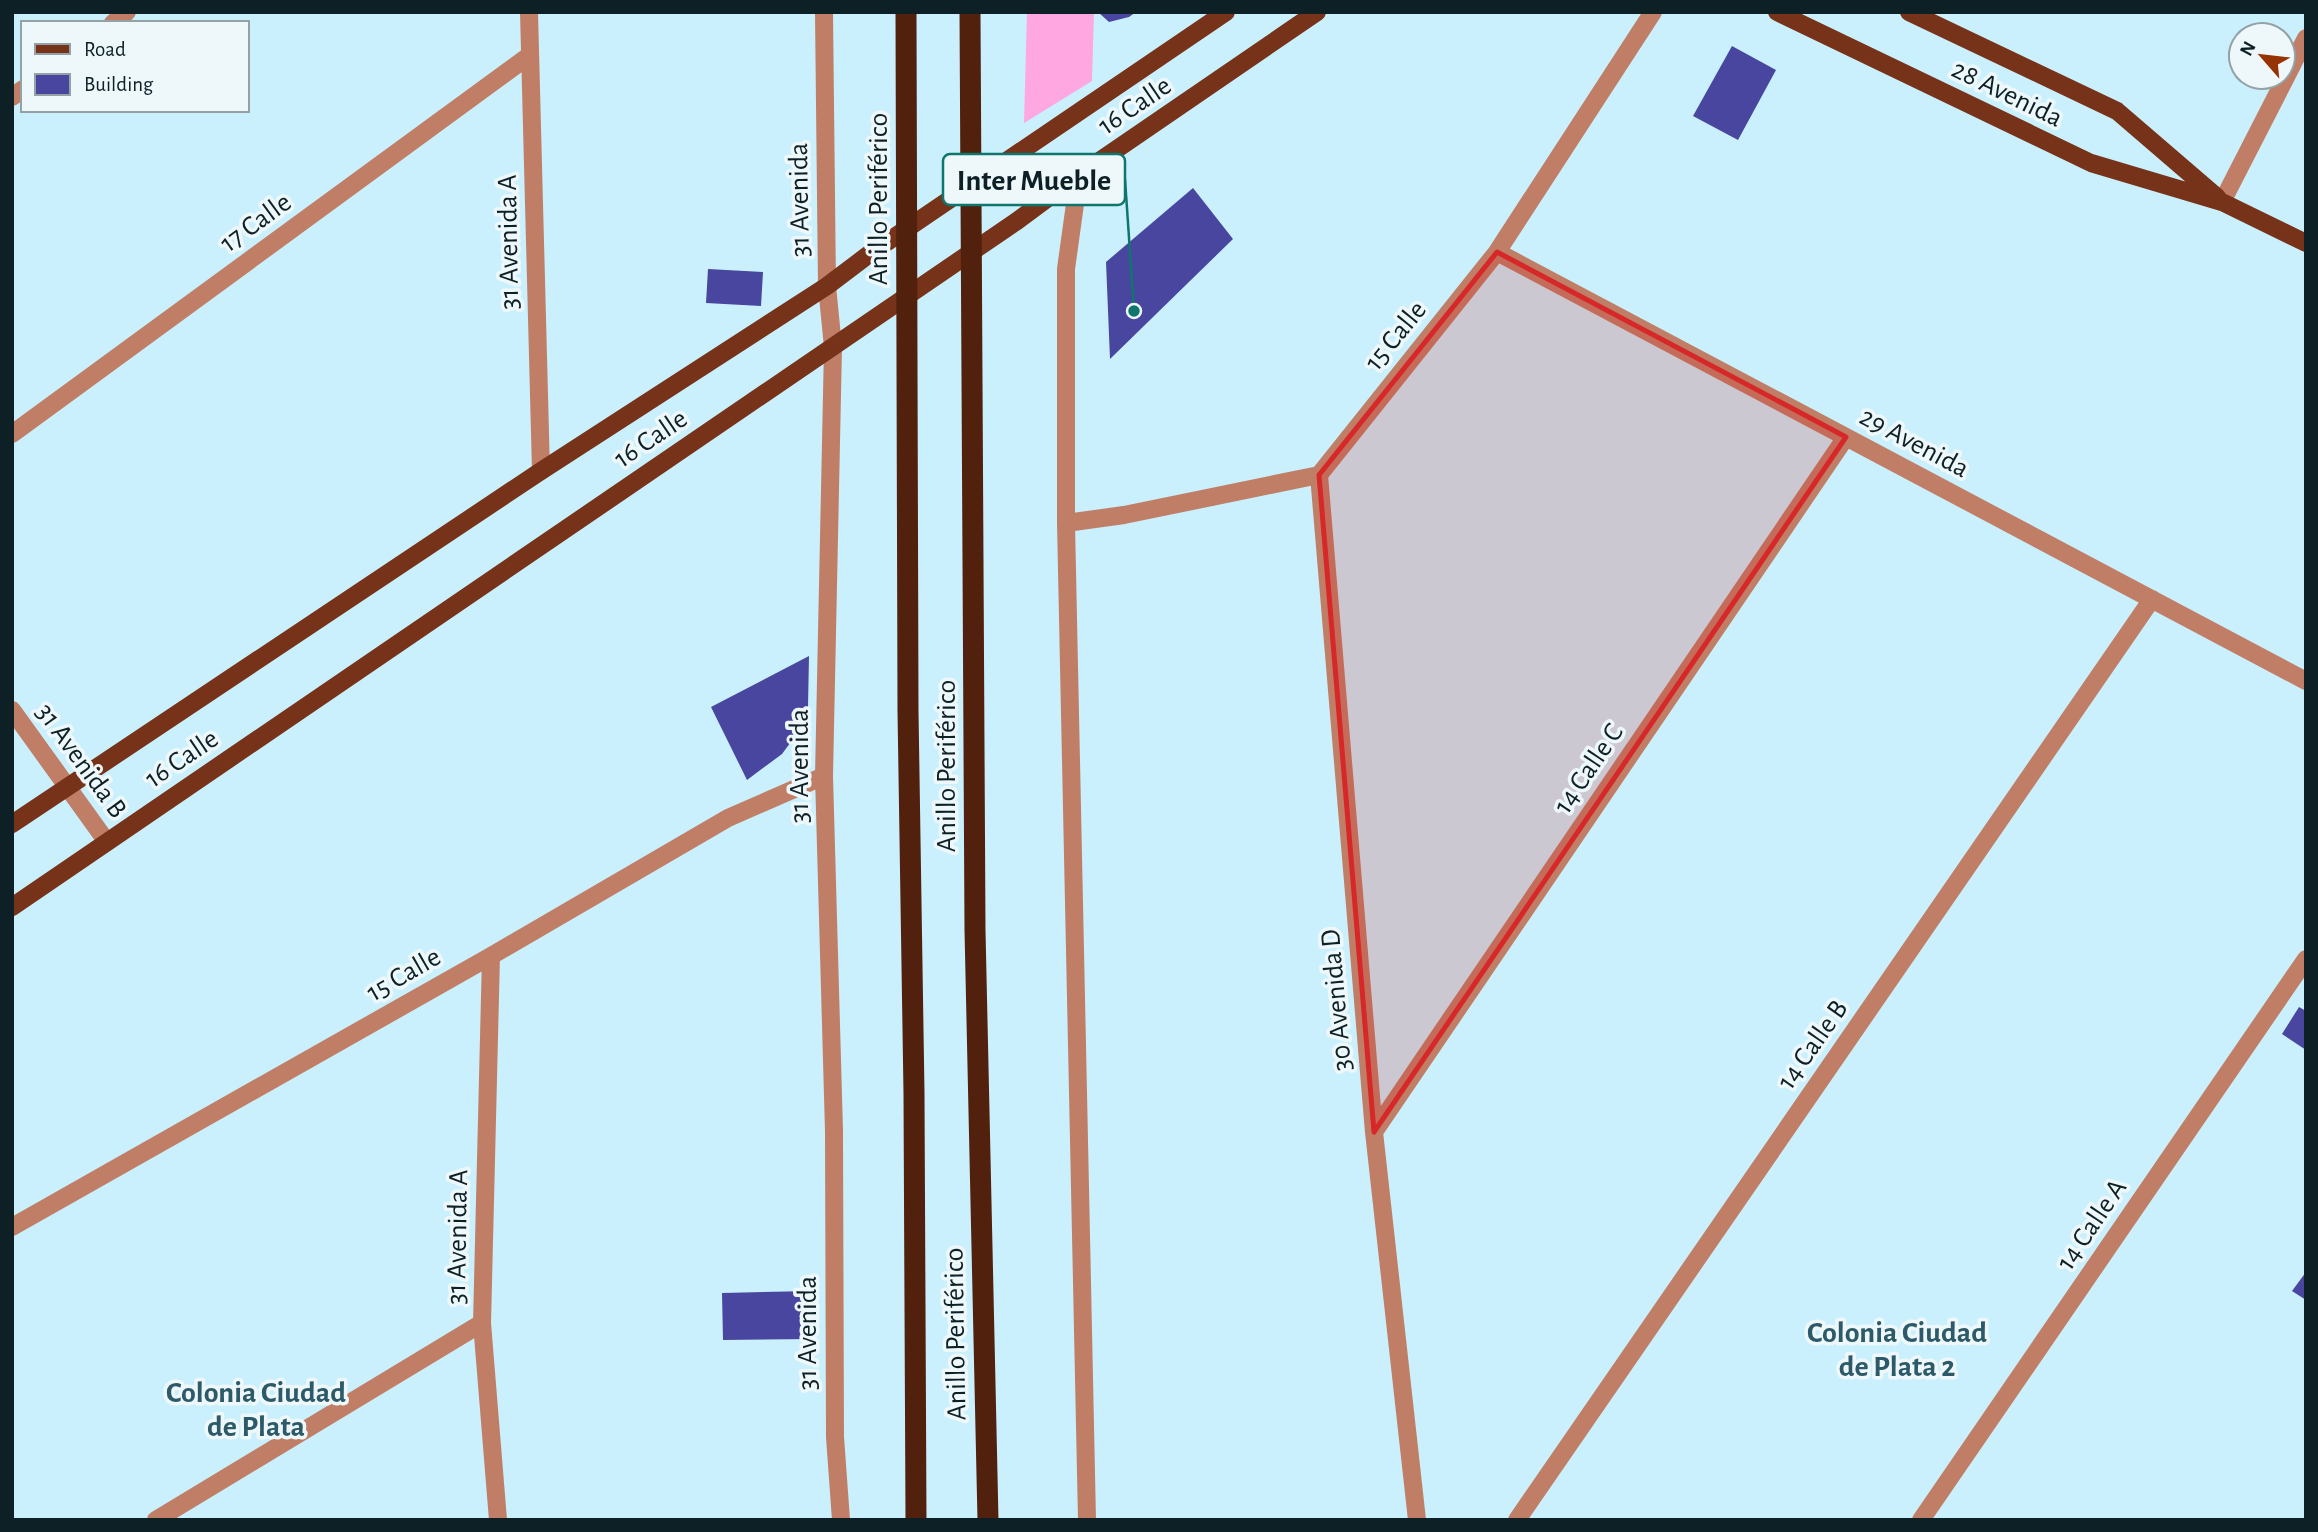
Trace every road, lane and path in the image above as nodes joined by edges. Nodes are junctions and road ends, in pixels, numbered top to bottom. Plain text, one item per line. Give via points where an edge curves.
1 (528, 12) edge
2 (824, 12) edge
3 (906, 12) edge
4 (971, 12) edge
5 (1226, 12) edge
6 (1317, 12) edge
7 (1653, 12) edge
8 (1777, 12) edge
9 (1909, 12) edge
10 (2306, 38) edge
11 (530, 55) junction
12 (1079, 175) junction
13 (2222, 202) junction
14 (2306, 243) edge
15 (1497, 252) junction
16 (828, 285) junction
17 (833, 346) junction
18 (12, 434) edge
19 (1846, 437) junction
20 (541, 471) junction
21 (1319, 475) junction
22 (1066, 523) junction
23 (2152, 600) junction
24 (2306, 681) edge
25 (12, 710) edge
26 (824, 776) junction
27 (69, 786) junction
28 (12, 824) edge
29 (107, 842) junction
30 (12, 907) edge
31 (491, 956) junction
32 (2306, 959) edge
33 (1374, 1132) junction
34 (12, 1227) edge
35 (482, 1323) junction
36 (156, 1520) edge
37 (498, 1520) edge
38 (841, 1520) edge
39 (916, 1520) edge
40 (988, 1520) edge
41 (1087, 1520) edge
42 (1417, 1520) edge
43 (1517, 1520) edge
44 (1921, 1520) edge

1 - 11 street, 31 Avenida A
2 - 16 street, 31 Avenida
3 - 39 highway, Anillo Periférico
4 - 40 highway, Anillo Periférico via 975,916
5 - 16 main road, 16 Calle
6 - 12 main road, 16 Calle
7 - 15 street, 15 Calle
8 - 13 main road, 28 Avenida via 2091,163
9 - 13 main road, 28 Avenida via 2117,111
10 - 13 street
11 - 18 street, 17 Calle
11 - 20 street, 31 Avenida A
12 - 17 main road, 16 Calle
12 - 22 street via 1066,270
13 - 14 main road, 28 Avenida
15 - 19 street, 29 Avenida
15 - 21 street, 15 Calle
16 - 17 street, 31 Avenida
16 - 20 main road, 16 Calle
17 - 26 street, 31 Avenida
17 - 29 main road, 16 Calle
19 - 23 street, 29 Avenida
19 - 33 street, 14 Calle C
20 - 27 main road, 16 Calle
21 - 22 street
21 - 33 street, 30 Avenida D
22 - 41 street
23 - 24 street, 29 Avenida
23 - 43 street, 14 Calle B
25 - 27 street, 31 Avenida B
26 - 31 street, 15 Calle via 728,817
26 - 38 street, 31 Avenida via 834,1131 835,1437
27 - 28 main road, 16 Calle
27 - 29 street, 31 Avenida B
29 - 30 main road, 16 Calle
31 - 34 street, 15 Calle
31 - 35 street, 31 Avenida A
32 - 44 street, 14 Calle A
33 - 42 street, 30 Avenida D
35 - 36 street
35 - 37 street, 31 Avenida A

